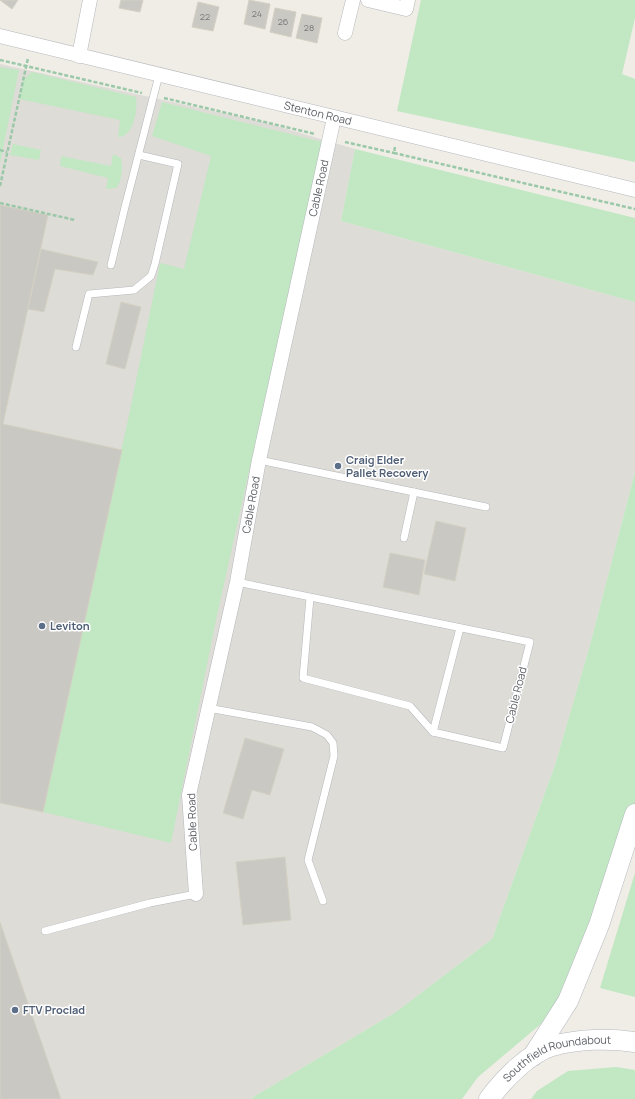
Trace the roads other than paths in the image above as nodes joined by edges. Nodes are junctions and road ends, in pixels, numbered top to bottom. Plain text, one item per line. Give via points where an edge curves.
1 (90, 0) edge
2 (352, 0) edge
3 (368, 0) edge
4 (408, 0) edge
5 (345, 33) dead end
6 (0, 36) edge
7 (79, 56) junction
8 (160, 75) junction
9 (334, 118) junction
10 (139, 155) junction
11 (635, 190) edge
12 (112, 265) dead end
13 (76, 346) dead end
14 (259, 460) junction
15 (414, 492) junction
16 (486, 507) dead end
17 (404, 538) dead end
18 (237, 582) junction
19 (310, 598) junction
20 (460, 628) junction
21 (208, 708) junction
22 (433, 732) junction
23 (635, 814) edge
24 (196, 894) joint
25 (323, 901) dead end
26 (45, 931) dead end
27 (635, 1042) edge
28 (533, 1056) junction
29 (489, 1099) edge

1 - 7 street
2 - 5 street
3 - 4 street via 406,9
6 - 7 street, Stenton Road
7 - 8 street, Stenton Road
8 - 9 street, Stenton Road
8 - 10 lane
9 - 11 street, Stenton Road
9 - 14 street, Cable Road
10 - 12 lane
10 - 13 lane via 178,164 155,264 150,276 134,290 89,294
14 - 15 lane
14 - 18 street, Cable Road
15 - 16 lane
15 - 17 lane
18 - 19 lane, Cable Road
18 - 21 street, Cable Road
19 - 20 lane, Cable Road
19 - 22 lane via 303,678 410,706
20 - 22 lane
20 - 22 lane, Cable Road via 530,642 503,748
21 - 24 street, Cable Road via 189,795
21 - 25 lane via 312,727 327,735 333,743 334,756 308,860
23 - 28 main road via 599,924 568,1000
24 - 26 lane via 150,903
27 - 28 main road, Southfield Roundabout via 573,1042 551,1047
28 - 29 main road, Southfield Roundabout via 515,1070

